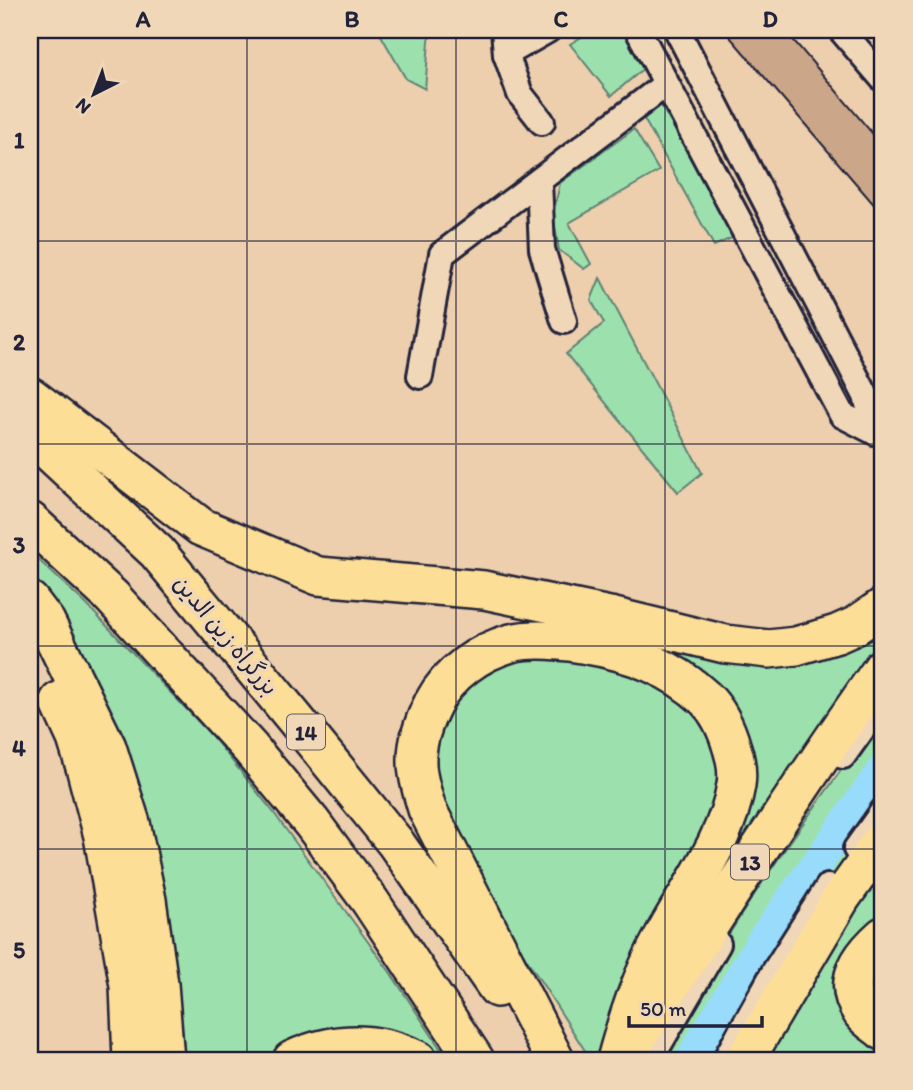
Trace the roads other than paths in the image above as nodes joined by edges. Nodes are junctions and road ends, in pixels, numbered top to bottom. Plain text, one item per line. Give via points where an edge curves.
1 (548, 30) edge
2 (638, 30) edge
3 (677, 30) edge
4 (841, 30) edge
5 (505, 42) edge
6 (883, 79) edge
7 (666, 84) junction
8 (542, 122) dead end
9 (539, 181) junction
10 (564, 321) dead end
11 (420, 376) dead end
12 (30, 396) edge
13 (879, 432) edge
14 (30, 434) edge
15 (30, 521) edge
16 (30, 601) edge
17 (883, 607) edge
18 (30, 636) edge
19 (883, 667) edge
20 (883, 700) edge
21 (883, 811) edge
22 (883, 839) edge
23 (883, 936) edge
24 (883, 1031) edge
25 (132, 1060) edge
26 (165, 1060) edge
27 (292, 1060) edge
28 (418, 1060) edge
29 (475, 1060) edge
30 (548, 1060) edge
31 (555, 1060) edge
32 (616, 1060) edge
33 (622, 1060) edge
34 (650, 1060) edge
35 (725, 1060) edge
36 (745, 1060) edge

1 - 5 lane
2 - 7 lane
3 - 13 lane via 866,396
4 - 6 lane
5 - 8 lane via 520,94
7 - 9 lane
7 - 13 lane via 842,415
9 - 10 lane via 542,249
9 - 11 lane via 442,254
12 - 17 highway via 201,527 318,576 484,590 725,644 769,649 837,634
14 - 30 highway, بزرگراه زین الدین / 14 via 157,552 395,842
15 - 29 highway, 14 via 111,597 250,748 312,823 370,901
16 - 26 highway via 46,622 107,747 131,822 149,912
18 - 25 highway via 76,738 100,825 128,986
19 - 33 highway, 13
20 - 34 lane via 792,826
21 - 35 lane via 815,906
22 - 36 highway via 841,898
23 - 24 highway via 866,952 855,972 852,994 863,1015
27 - 28 highway via 328,1048 362,1044
31 - 32 highway via 427,809 417,764 418,740 426,718 451,677 493,650 539,640 592,645 651,663 683,681 705,698 720,718 737,762 737,784 726,822 647,968

